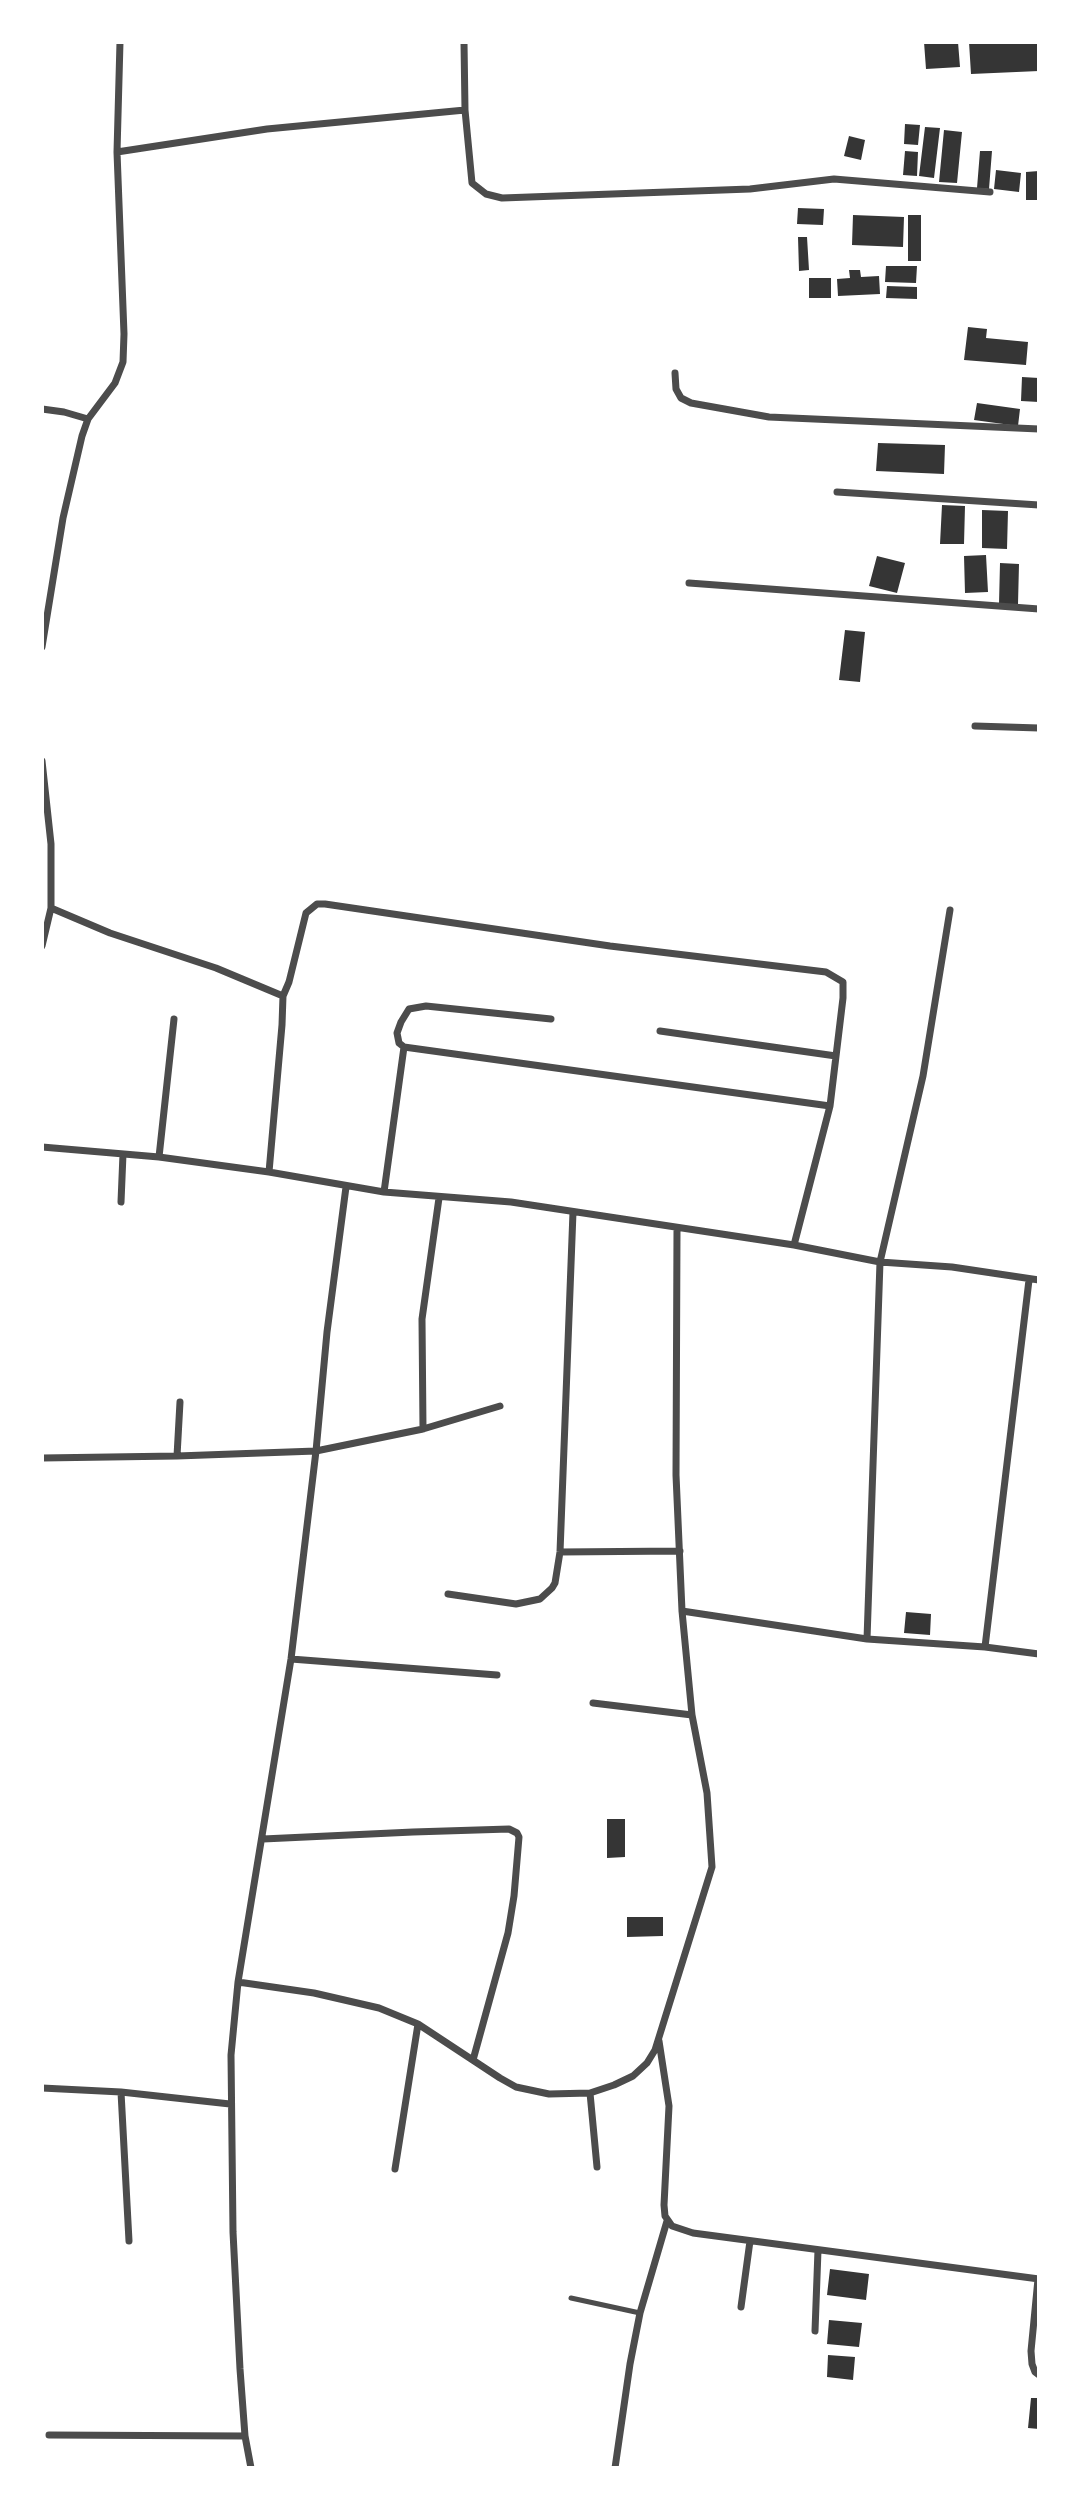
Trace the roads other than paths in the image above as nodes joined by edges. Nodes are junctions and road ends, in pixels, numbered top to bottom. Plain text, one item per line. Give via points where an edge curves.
1 (120, 42) edge
2 (464, 42) edge
3 (465, 110) junction
4 (117, 152) junction
5 (990, 192) dead end
6 (676, 373) dead end
7 (42, 409) edge
8 (88, 419) junction
9 (1039, 429) edge
10 (836, 492) dead end
11 (1039, 505) edge
12 (689, 583) dead end
13 (46, 594) edge
14 (1039, 609) edge
15 (42, 647) edge
16 (975, 726) dead end
17 (1039, 728) edge
18 (42, 764) edge
19 (51, 908) junction
20 (950, 910) dead end
21 (42, 946) edge
22 (283, 996) junction
23 (174, 1019) dead end
24 (551, 1019) dead end
25 (660, 1031) dead end
26 (404, 1047) junction
27 (836, 1056) junction
28 (830, 1106) junction
29 (42, 1147) edge
30 (123, 1154) junction
31 (159, 1157) junction
32 (269, 1172) junction
33 (346, 1186) junction
34 (384, 1192) junction
35 (439, 1198) junction
36 (121, 1202) dead end
37 (573, 1212) junction
38 (677, 1229) junction
39 (793, 1245) junction
40 (880, 1262) junction
41 (1029, 1280) junction
42 (1039, 1280) edge
43 (180, 1402) dead end
44 (500, 1406) dead end
45 (423, 1429) junction
46 (316, 1451) junction
47 (177, 1457) junction
48 (42, 1458) edge
49 (680, 1551) junction
50 (560, 1552) junction
51 (448, 1594) dead end
52 (682, 1611) junction
53 (867, 1639) junction
54 (985, 1647) junction
55 (1039, 1654) edge
56 (291, 1659) junction
57 (497, 1675) dead end
58 (593, 1703) dead end
59 (692, 1716) junction
60 (263, 1839) junction
61 (238, 1982) junction
62 (418, 2024) junction
63 (659, 2039) junction
64 (473, 2060) junction
65 (42, 2088) edge
66 (121, 2092) junction
67 (590, 2093) junction
68 (230, 2104) junction
69 (597, 2167) dead end
70 (395, 2169) dead end
71 (667, 2221) junction
72 (129, 2241) dead end
73 (750, 2241) junction
74 (818, 2250) junction
75 (1038, 2279) edge
76 (571, 2298) dead end
77 (741, 2307) dead end
78 (640, 2313) junction
79 (815, 2331) dead end
80 (1039, 2375) edge
81 (49, 2435) dead end
82 (245, 2436) junction
83 (251, 2468) edge
84 (615, 2468) edge

1 - 4 street
2 - 3 street
3 - 4 street via 267,129
3 - 5 street via 472,183 486,194 502,198 750,189 834,180
4 - 8 street via 123,362 115,383
6 - 9 street via 676,389 691,403 769,417
7 - 8 street
8 - 13 street
10 - 11 street
12 - 14 street
13 - 15 street
16 - 17 street
18 - 19 street via 51,844
19 - 21 street
19 - 22 street
20 - 40 street via 923,1076
22 - 27 street via 306,913 325,904 826,972 843,982
22 - 32 street
23 - 31 street
24 - 26 street via 426,1006 409,1009 397,1034
25 - 27 street
26 - 28 street
26 - 34 street
27 - 28 street
28 - 39 street
29 - 30 street
30 - 31 street
30 - 36 street
31 - 32 street
32 - 33 street
33 - 34 street
33 - 46 street
34 - 35 street
35 - 37 street via 511,1202
35 - 45 street via 422,1319
37 - 38 street
37 - 50 street
38 - 39 street
38 - 49 street
39 - 40 street
40 - 41 street
40 - 53 street
41 - 42 street
41 - 54 street
43 - 47 street
44 - 45 street
45 - 46 street
46 - 47 street
46 - 56 street
47 - 48 street
49 - 50 street
49 - 52 street
50 - 51 street via 552,1588 533,1602 496,1603
52 - 53 street
52 - 59 street
53 - 54 street
54 - 55 street
56 - 57 street
56 - 60 street
58 - 59 street
59 - 63 street via 707,1793 712,1867
60 - 61 street
60 - 64 street via 509,1829 517,1833 508,1933
61 - 62 street via 347,1999
61 - 68 street
62 - 64 street
62 - 70 street
63 - 67 street via 647,2063 632,2076
63 - 71 street via 669,2106
64 - 67 street via 516,2087 549,2094
65 - 66 street
66 - 68 street
66 - 72 street
67 - 69 street
68 - 82 street
71 - 73 street via 684,2231
71 - 78 street
73 - 74 street
73 - 77 street
74 - 75 street
74 - 79 street
75 - 80 street via 1031,2351
76 - 78 lane
78 - 84 street
81 - 82 street
82 - 83 street

